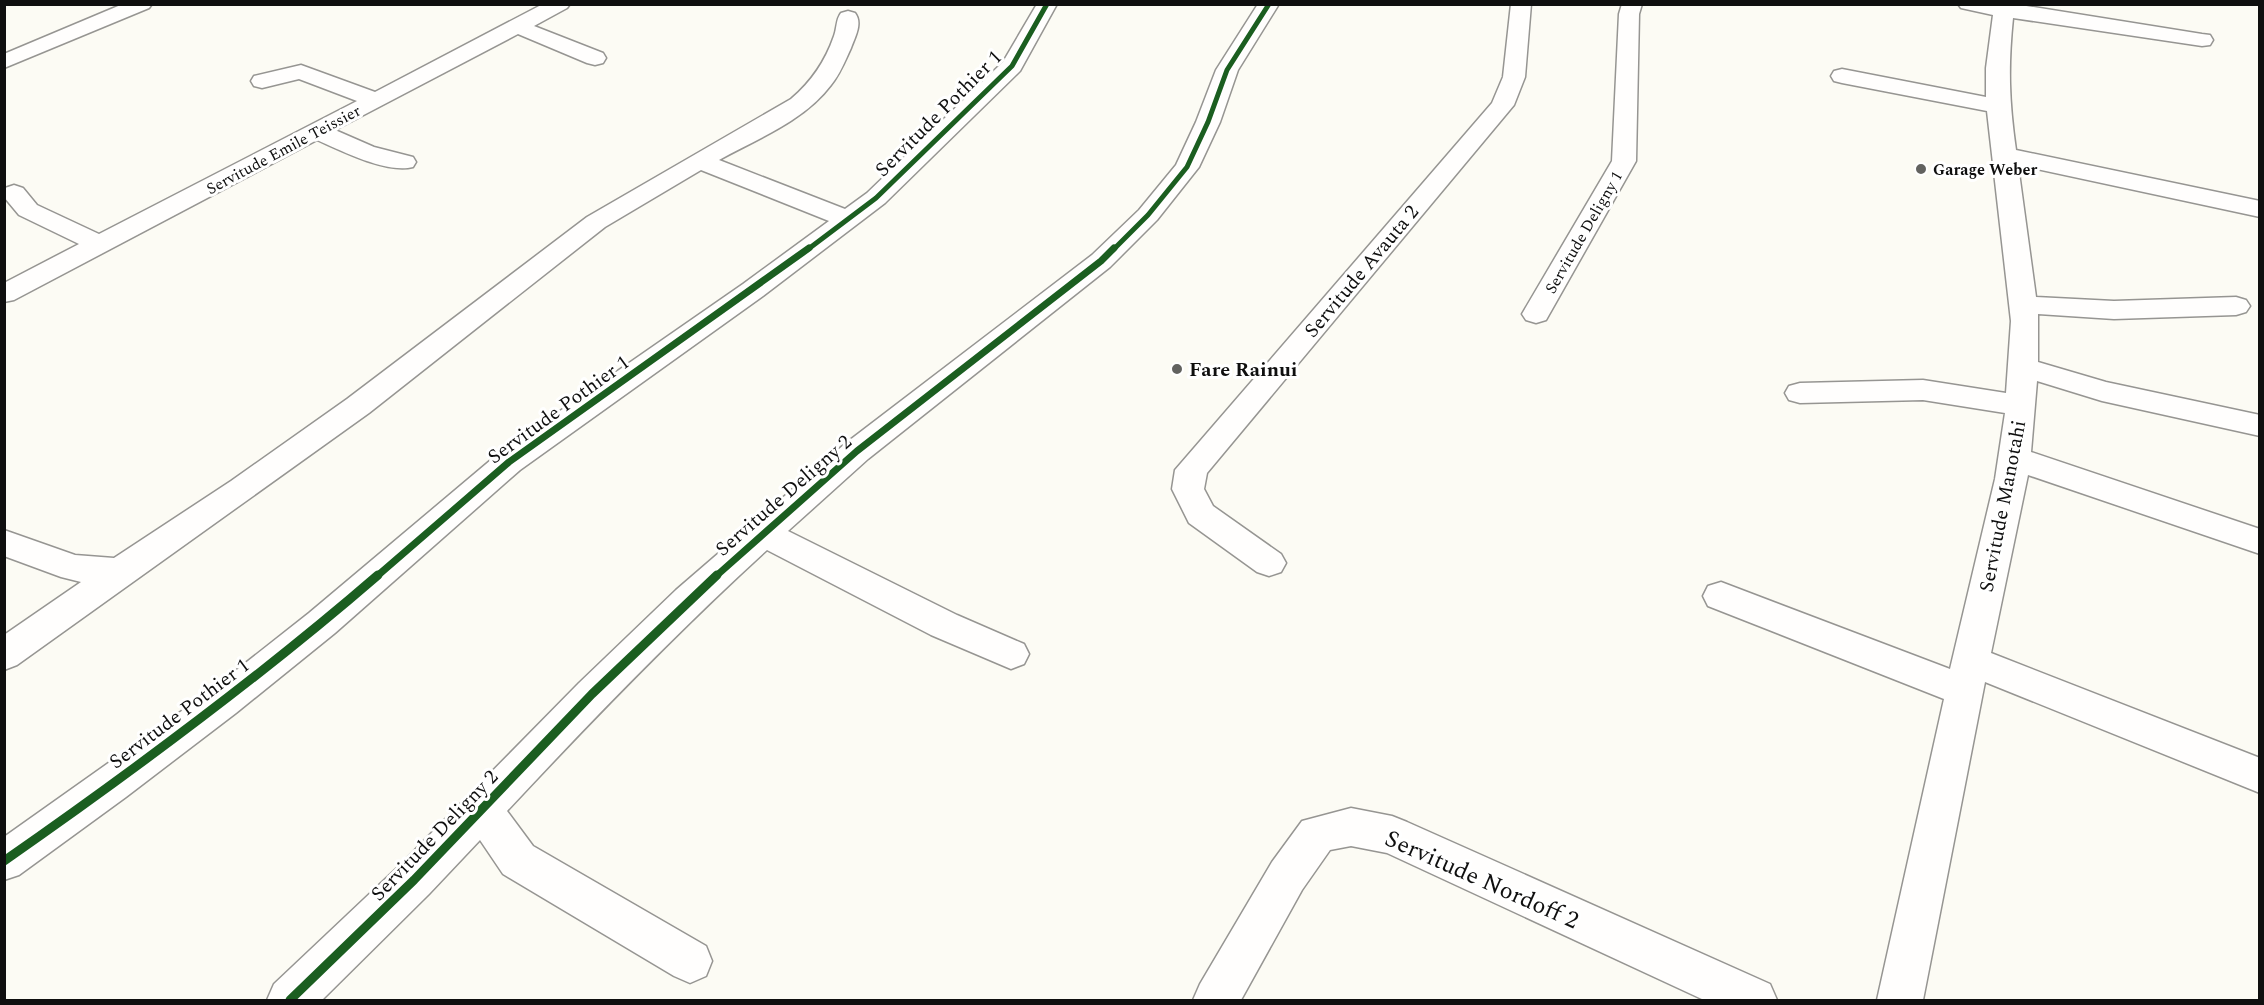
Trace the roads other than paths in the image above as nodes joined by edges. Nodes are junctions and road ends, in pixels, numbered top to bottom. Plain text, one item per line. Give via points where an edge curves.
1 (142, 4) edge
2 (560, 4) edge
3 (1047, 4) edge
4 (1269, 4) edge
5 (1521, 4) edge
6 (1632, 4) edge
7 (1968, 4) edge
8 (2003, 9) edge
9 (848, 17) dead end
10 (517, 26) junction
11 (2202, 40) dead end
12 (595, 58) dead end
13 (4, 62) edge
14 (1882, 74) dead end
15 (1842, 76) dead end
16 (262, 81) dead end
17 (376, 100) junction
18 (1998, 101) junction
19 (317, 131) junction
20 (2003, 155) junction
21 (699, 161) junction
22 (404, 162) dead end
23 (14, 193) dead end
24 (2259, 209) edge
25 (848, 219) junction
26 (101, 244) junction
27 (4, 294) edge
28 (2023, 305) junction
29 (2236, 306) dead end
30 (1536, 314) dead end
31 (2022, 386) junction
32 (1800, 393) dead end
33 (2259, 426) edge
34 (2259, 442) edge
35 (2013, 458) junction
36 (763, 533) junction
37 (4, 542) edge
38 (2259, 542) edge
39 (1269, 563) dead end
40 (120, 572) junction
41 (1721, 596) dead end
42 (1011, 654) dead end
43 (4, 655) edge
44 (1968, 676) junction
45 (2259, 776) edge
46 (482, 810) junction
47 (4, 861) edge
48 (690, 961) dead end
49 (290, 1000) edge
50 (1216, 1000) edge
51 (1754, 1000) edge
52 (1900, 1000) edge

1 - 13 street
2 - 10 street, Servitude Emile Teissier
3 - 25 street, Servitude Pothier 1 via 1012,66 876,198
4 - 36 street, Servitude Deligny 2 via 1227,70 1187,167 1148,215 1101,261 857,451
5 - 39 street, Servitude Avauta 2 via 1514,77 1503,105 1191,470 1188,489 1201,514
6 - 30 street, Servitude Deligny 1 via 1624,161
7 - 8 street
8 - 11 street
8 - 18 street, Servitude Manotahi
9 - 21 street via 849,28 832,65 811,94
10 - 12 street
10 - 17 street, Servitude Emile Teissier
14 - 18 street
15 - 18 street
16 - 17 street via 301,72
17 - 19 street, Servitude Emile Teissier
18 - 20 street, Servitude Manotahi
19 - 22 street via 365,152
19 - 26 street, Servitude Emile Teissier
20 - 24 street
20 - 28 street, Servitude Manotahi
21 - 25 street
21 - 40 street via 596,222 358,406
23 - 26 street via 28,210
25 - 47 street, Servitude Pothier 1 via 509,462 224,702
26 - 27 street, Servitude Emile Teissier
28 - 29 street via 2114,310
28 - 31 street, Servitude Manotahi
31 - 32 street
31 - 33 street via 2102,391
31 - 34 street
31 - 35 street, Servitude Manotahi
35 - 38 street
35 - 44 street, Servitude Manotahi
36 - 42 street via 944,625
36 - 46 street, Servitude Deligny 2 via 592,694
37 - 40 street via 73,568
40 - 43 street
41 - 44 street
44 - 45 street
44 - 52 street, Servitude Manotahi
46 - 48 street via 518,860
46 - 49 street, Servitude Deligny 2
50 - 51 street, Servitude Nordoff 2 via 1287,876 1317,834 1351,827 1392,835

